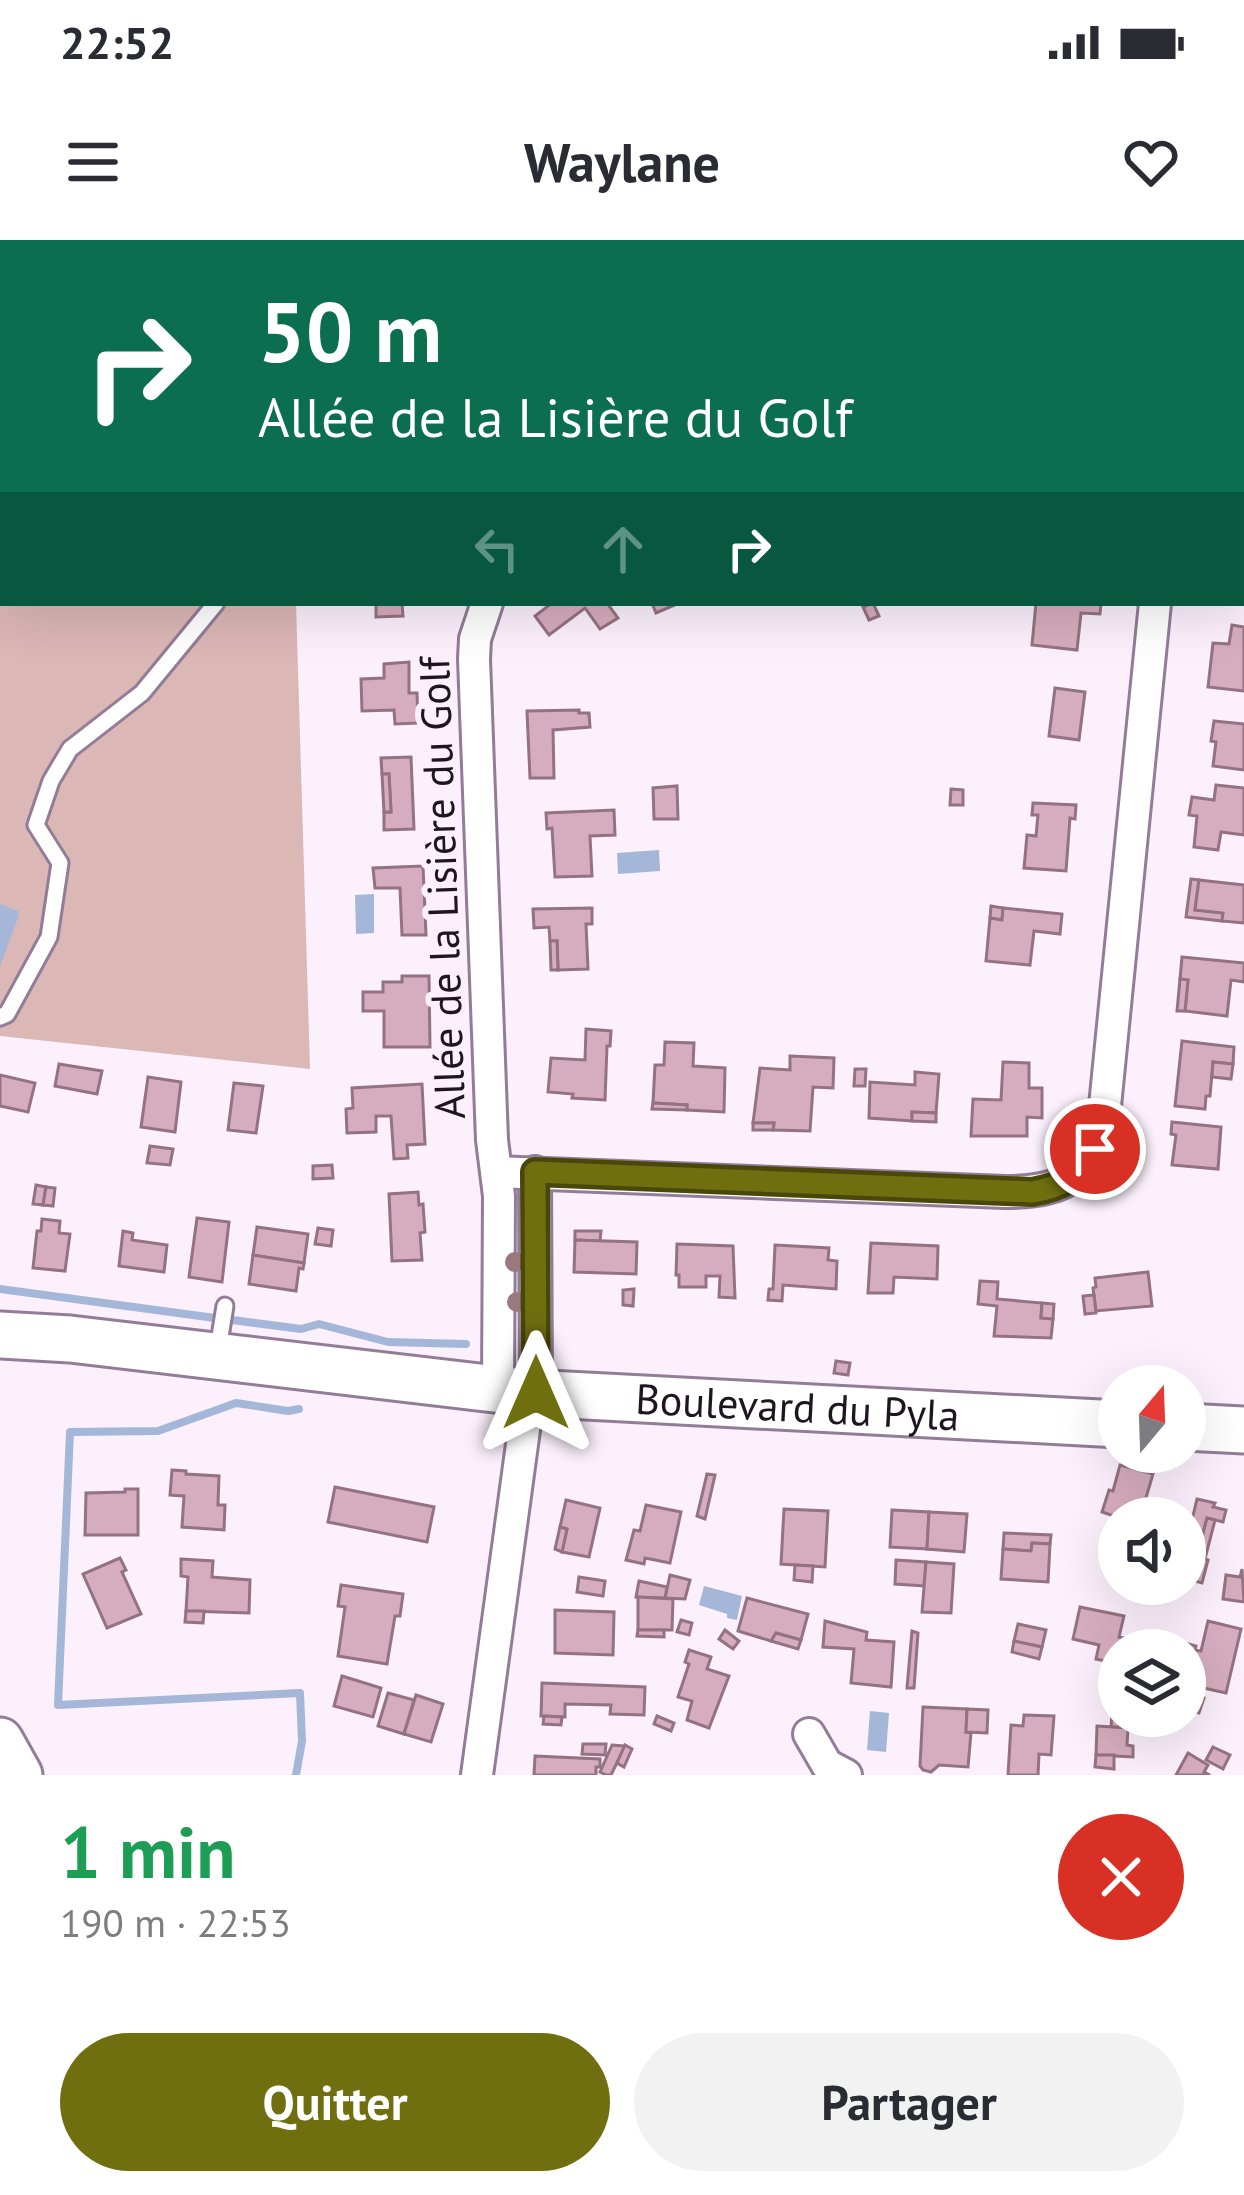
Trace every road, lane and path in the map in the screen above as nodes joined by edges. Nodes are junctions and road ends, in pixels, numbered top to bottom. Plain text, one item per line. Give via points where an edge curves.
1 (214, 606) edge
2 (486, 606) edge
3 (1156, 606) edge
4 (0, 1017) edge
5 (498, 1172) junction
6 (535, 1172) junction
7 (225, 1306) dead end
8 (0, 1318) edge
9 (0, 1335) edge
10 (58, 1339) junction
11 (0, 1352) edge
12 (216, 1358) junction
13 (521, 1392) junction
14 (1098, 1423) edge
15 (1206, 1428) edge
16 (1244, 1430) edge
17 (809, 1734) dead end
18 (0, 1741) edge
19 (20, 1775) edge
20 (477, 1775) edge
21 (846, 1775) edge

1 - 4 lane via 142,693 70,749 51,781 36,825 55,856 49,937
2 - 5 street, Allée de la Lisière du Golf via 474,659
3 - 6 street, Allée de la Lisière du Golf via 1105,1106 1095,1149 1070,1181 1005,1192
5 - 6 street, Allée de la Lisière du Golf
5 - 13 street, Allée de la Lisière du Golf
6 - 13 street
7 - 12 lane
8 - 10 lane
9 - 10 street, Boulevard du Pyla
10 - 11 street
10 - 12 street, Boulevard du Pyla
12 - 13 street, Boulevard du Pyla
13 - 14 street, Boulevard du Pyla
13 - 20 street
15 - 16 street
17 - 21 street via 827,1765
18 - 19 street

